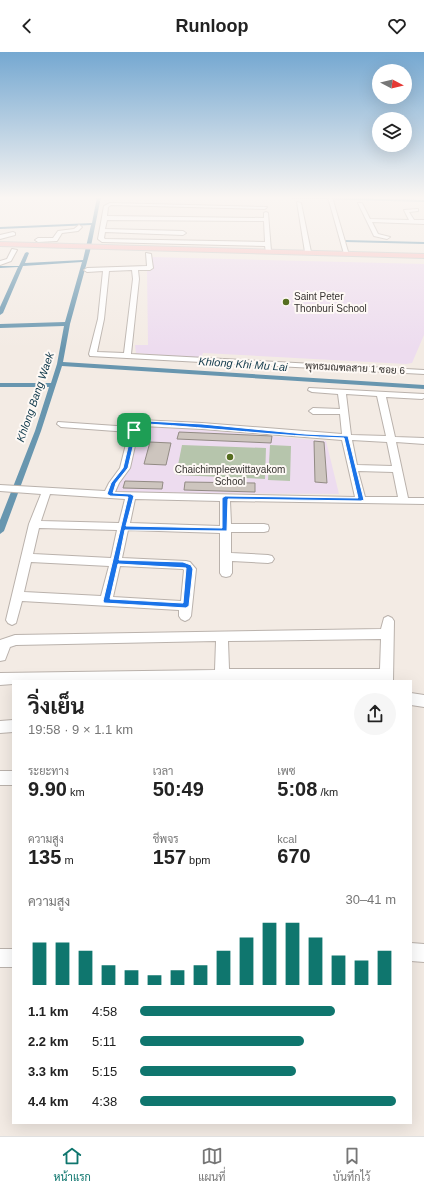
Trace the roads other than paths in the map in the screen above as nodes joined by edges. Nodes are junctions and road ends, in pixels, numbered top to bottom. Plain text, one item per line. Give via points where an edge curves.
1 (66, 248) edge
2 (148, 248) edge
3 (250, 248) edge
4 (268, 248) joint
5 (307, 248) edge
6 (344, 248) edge
7 (73, 249) junction
8 (0, 250) edge
9 (14, 250) junction
10 (100, 250) junction
11 (308, 252) junction
12 (148, 254) junction
13 (424, 255) edge
14 (347, 256) junction
15 (424, 260) edge
16 (1, 263) edge
17 (104, 268) junction
18 (135, 268) junction
19 (87, 270) dead end
20 (127, 356) junction
21 (424, 372) edge
22 (312, 390) dead end
23 (342, 392) junction
24 (381, 394) junction
25 (422, 396) edge
26 (313, 411) dead end
27 (344, 412) junction
28 (61, 424) dead end
29 (134, 430) junction
30 (346, 437) junction
31 (390, 439) junction
32 (424, 441) edge
33 (353, 468) junction
34 (397, 469) junction
35 (0, 488) edge
36 (47, 490) junction
37 (110, 494) junction
38 (131, 496) junction
39 (225, 498) junction
40 (361, 500) junction
41 (404, 501) junction
42 (424, 501) edge
43 (34, 524) junction
44 (123, 528) junction
45 (264, 528) dead end
46 (225, 529) junction
47 (226, 557) junction
48 (27, 558) junction
49 (268, 559) dead end
50 (116, 562) junction
51 (226, 573) dead end
52 (18, 596) junction
53 (106, 601) junction
54 (12, 620) dead end
55 (222, 636) junction
56 (0, 656) edge
57 (222, 678) edge
58 (386, 678) edge
59 (0, 680) edge
60 (412, 699) edge
61 (424, 701) edge
62 (0, 726) edge
63 (12, 726) edge
64 (0, 778) edge
65 (12, 778) edge
66 (412, 952) edge
67 (424, 953) edge
68 (0, 958) edge
69 (12, 958) edge

1 - 7 main road
2 - 10 main road
3 - 4 main road
4 - 11 main road
5 - 11 street
6 - 14 street
7 - 9 main road
7 - 10 main road
8 - 9 main road
9 - 16 street via 9,260
10 - 12 main road
11 - 14 main road
12 - 14 main road
12 - 18 street via 150,268
13 - 14 main road
14 - 15 main road
17 - 18 street
17 - 19 street
17 - 20 street, พุทธมณฑลสาย 1 ซอย 6 via 101,319 93,354
18 - 20 street
20 - 21 street, พุทธมณฑลสาย 1 ซอย 6
22 - 23 street
23 - 24 street
23 - 27 street
24 - 25 street
24 - 31 street
26 - 27 street
27 - 30 street
28 - 29 street
29 - 30 street via 138,424 147,423
29 - 37 street via 125,468 114,483
30 - 31 street
30 - 33 street
31 - 32 street
31 - 34 street
33 - 34 street
33 - 40 street
34 - 41 street
35 - 36 street
36 - 37 street
36 - 43 street
37 - 38 street
38 - 39 street
38 - 44 street
39 - 40 street
39 - 46 street
40 - 41 street
41 - 42 street
43 - 44 street
43 - 48 street
44 - 46 street
44 - 50 street
45 - 46 street
46 - 47 street
47 - 49 street
47 - 51 street
48 - 50 street
48 - 52 street
50 - 53 street
50 - 53 street via 189,566 186,611
52 - 53 street
52 - 54 street
55 - 56 street via 15,640 5,644
55 - 57 street
55 - 58 street via 388,628
57 - 58 street
57 - 59 street
60 - 61 street
62 - 63 street
64 - 65 street
66 - 67 street
68 - 69 street

